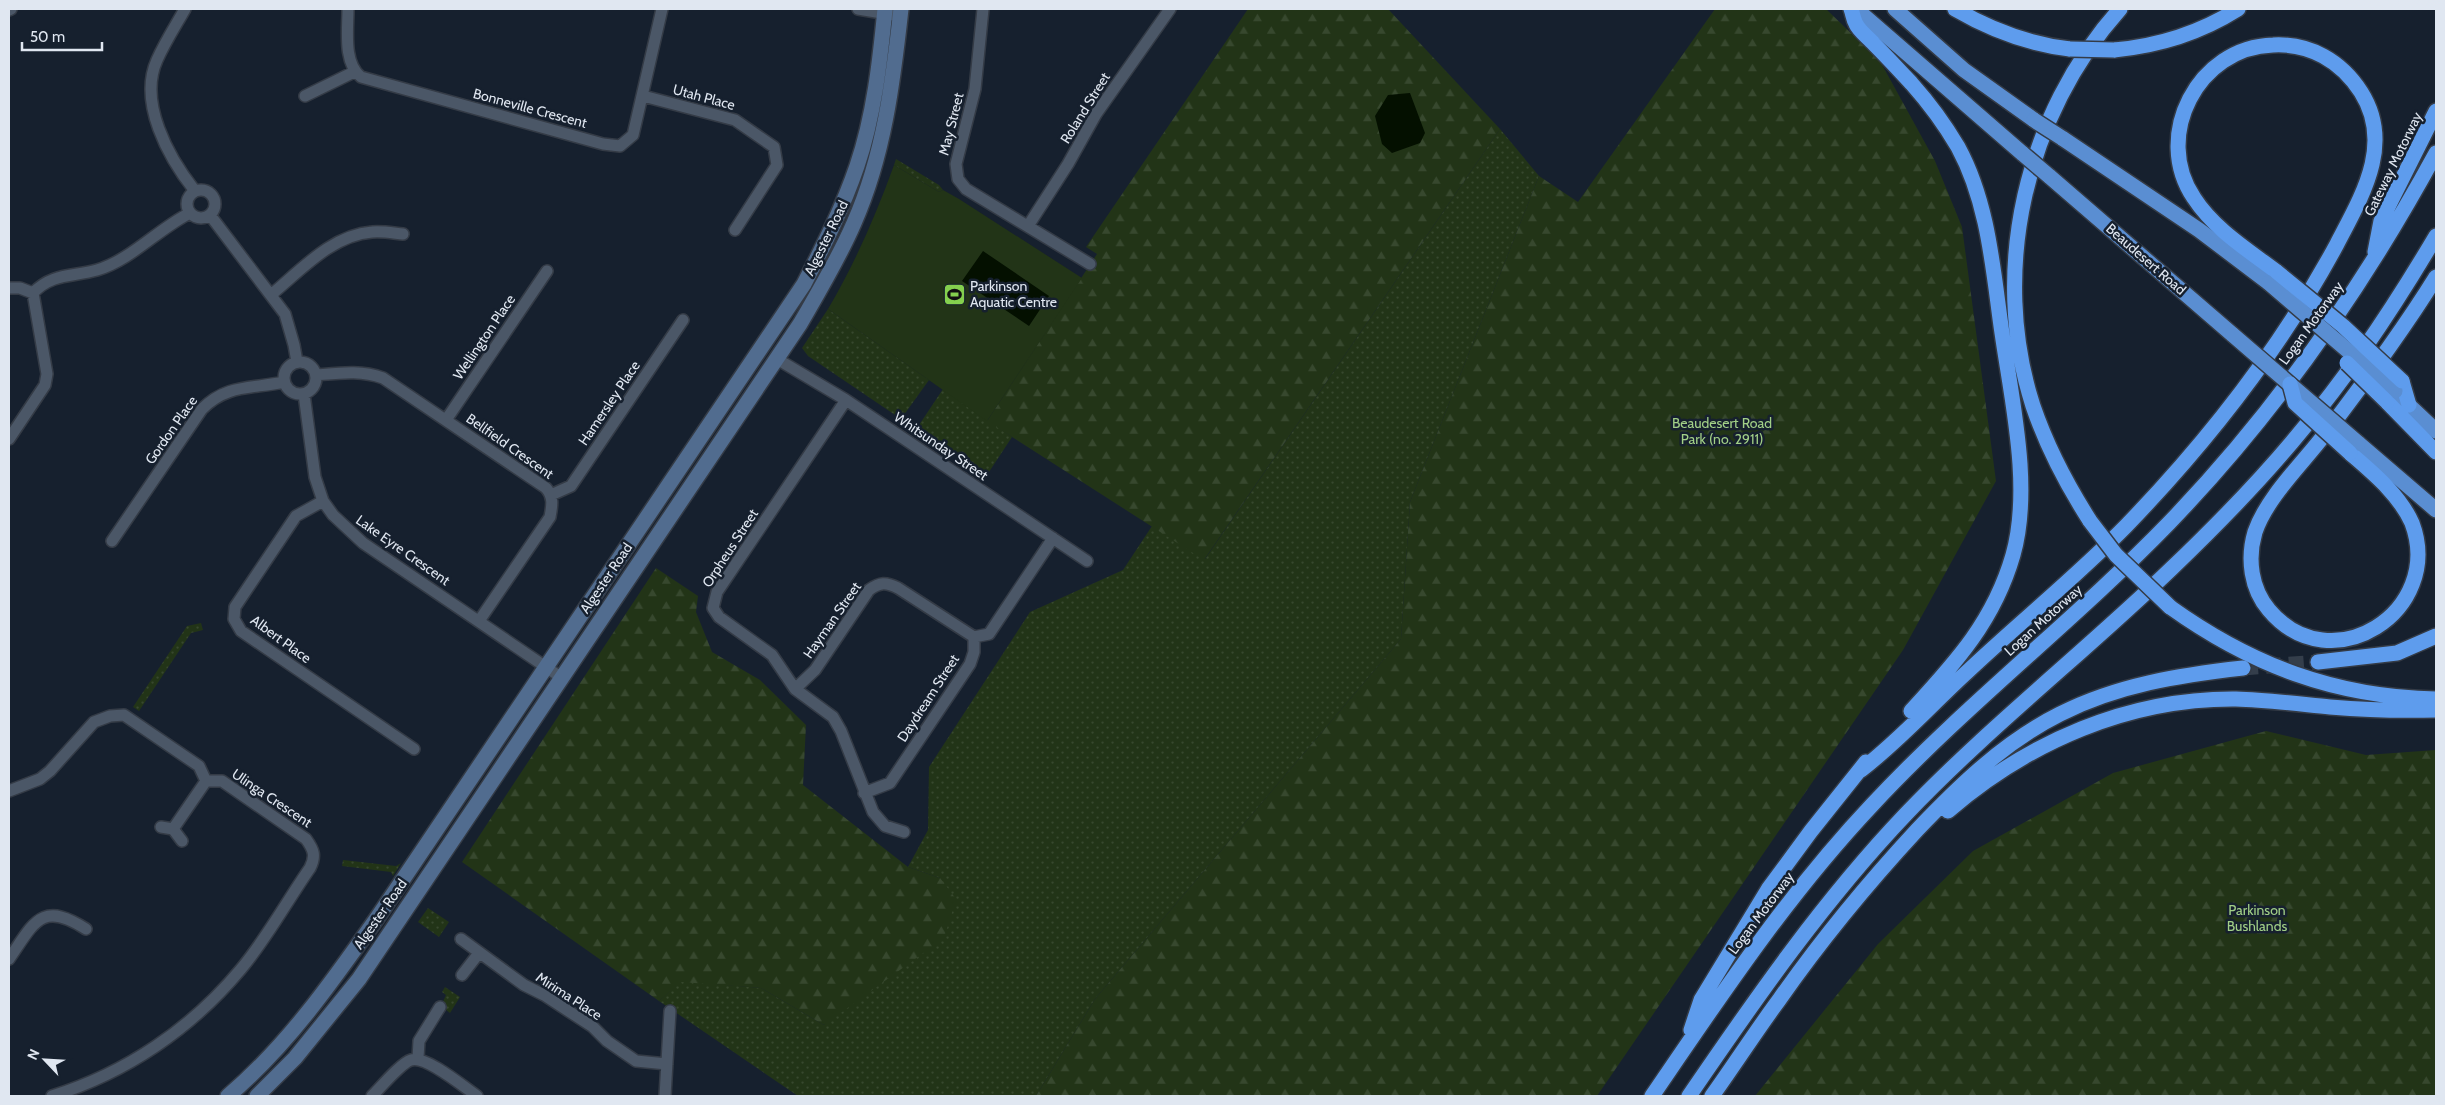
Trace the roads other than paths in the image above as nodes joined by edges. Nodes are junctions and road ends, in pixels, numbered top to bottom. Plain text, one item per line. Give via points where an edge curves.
1 (186, 9) edge
2 (348, 9) edge
3 (662, 9) edge
4 (858, 9) edge
5 (983, 9) edge
6 (1170, 9) edge
7 (1851, 9) edge
8 (1856, 9) edge
9 (1895, 9) edge
10 (1955, 9) edge
11 (2120, 9) edge
12 (2238, 9) edge
13 (884, 12) edge
14 (900, 12) edge
15 (354, 72) junction
16 (305, 96) dead end
17 (643, 96) junction
18 (2436, 110) edge
19 (2436, 153) edge
20 (195, 191) junction
21 (190, 213) junction
22 (210, 215) junction
23 (1028, 226) junction
24 (735, 230) dead end
25 (403, 234) dead end
26 (2436, 236) edge
27 (2374, 261) junction
28 (1090, 264) dead end
29 (547, 271) dead end
30 (2273, 277) junction
31 (2436, 277) edge
32 (9, 288) edge
33 (33, 293) junction
34 (272, 294) junction
35 (683, 320) dead end
36 (761, 349) junction
37 (777, 359) junction
38 (296, 362) junction
39 (316, 375) junction
40 (284, 382) junction
41 (2395, 392) junction
42 (304, 394) junction
43 (846, 400) junction
44 (446, 420) junction
45 (2436, 431) edge
46 (9, 439) edge
47 (2354, 448) junction
48 (2436, 452) edge
49 (551, 494) junction
50 (323, 500) junction
51 (2436, 510) edge
52 (1053, 538) junction
53 (112, 542) dead end
54 (1087, 562) dead end
55 (479, 621) junction
56 (2436, 636) edge
57 (974, 637) junction
58 (2318, 662) tunnel mouth
59 (546, 667) junction
60 (2243, 668) tunnel mouth
61 (562, 678) junction
62 (795, 689) junction
63 (2436, 699) edge
64 (2436, 710) edge
65 (414, 749) dead end
66 (1862, 770) junction
67 (206, 781) junction
68 (9, 791) edge
69 (864, 793) junction
70 (161, 826) dead end
71 (173, 829) junction
72 (904, 832) dead end
73 (182, 841) dead end
74 (1903, 845) junction
75 (86, 929) dead end
76 (461, 939) dead end
77 (479, 953) junction
78 (9, 960) edge
79 (462, 975) dead end
80 (440, 1007) dead end
81 (670, 1011) dead end
82 (1684, 1050) junction
83 (418, 1058) junction
84 (667, 1064) junction
85 (52, 1096) edge
86 (228, 1096) edge
87 (256, 1096) edge
88 (372, 1096) edge
89 (477, 1096) edge
90 (665, 1096) edge
91 (1652, 1096) edge
92 (1689, 1096) edge
93 (1712, 1096) edge

1 - 20 street via 156,60 150,98 158,128 185,179
2 - 15 street via 350,62
3 - 17 street, Bonneville Crescent
4 - 13 street
5 - 23 street, May Street via 975,89 956,164 958,179 966,189
6 - 23 street, Roland Street via 1096,114
7 - 66 highway via 1856,25 1937,114 1959,150 1975,186 1984,222 2006,359 2019,461 2020,502 2013,555 1981,628 1959,659 1871,754
8 - 47 highway, Beaudesert Road, bridge via 2290,384 2295,403
9 - 30 highway, bridge via 1964,70 2034,120
10 - 12 highway, bridge via 2012,36 2040,44 2070,49 2114,50 2171,40
11 - 63 highway, bridge via 2075,70 2050,117 2028,180 2016,263 2020,342 2033,404 2059,468 2090,521 2116,555 2170,607 2198,627 2240,652 2291,673 2351,690
13 - 14 street
13 - 36 main road, Algester Road via 876,80 858,164 829,237 804,284
14 - 37 main road, Algester Road via 889,106 865,194 841,250
15 - 16 street
15 - 17 street, Bonneville Crescent via 370,80 620,146 633,135
17 - 24 street, Utah Place via 735,120 774,147 777,165
18 - 27 highway, Gateway Motorway via 2380,221
19 - 27 highway, Logan Motorway
20 - 21 street via 187,200
20 - 22 street via 205,190 212,195 215,208
21 - 22 street via 201,218
21 - 33 street via 122,259 98,270 53,278 42,283
22 - 34 street
23 - 28 street, May Street
25 - 34 street via 373,231 334,244
26 - 92 highway via 2378,327 2304,429 2172,568 1973,747 1904,816 1791,950
27 - 82 highway, Logan Motorway via 2305,361 2252,429 2193,496 2112,580 1946,730 1834,847 1757,944
29 - 44 street, Wellington Place
30 - 41 highway, bridge via 2343,326
30 - 41 highway, bridge via 2339,341 2346,363
30 - 66 highway via 2217,226 2193,198 2184,179 2178,150 2181,117 2196,86 2223,61 2254,47 2270,44 2313,51 2340,67 2352,79 2372,112 2375,131 2373,166 2367,184 2318,278 2236,400 2161,488 2113,538
31 - 47 highway via 2360,389 2272,502 2252,542 2252,569 2259,595 2266,606 2282,623 2300,634 2323,640 2358,638 2385,624 2406,602 2418,567 2416,536 2406,512
32 - 33 street
33 - 46 street via 47,374 45,385
34 - 38 street via 285,314
35 - 49 street, Hamersley Place via 571,486
36 - 37 main road
36 - 59 main road, Algester Road
37 - 43 street, Whitsunday Street
37 - 61 main road, Algester Road
38 - 39 street via 311,366
38 - 40 street via 285,372
39 - 42 street via 315,385
39 - 44 street, Bellfield Crescent via 369,373 383,378
40 - 42 street via 289,391
40 - 53 street, Gordon Place via 225,392 214,397 202,409
41 - 45 highway
41 - 48 highway
42 - 50 street, Lake Eyre Crescent via 315,478
43 - 52 street, Whitsunday Street
43 - 62 street, Orpheus Street via 714,601 713,608 719,617 772,655
44 - 49 street, Bellfield Crescent
47 - 51 highway
49 - 55 street, Bellfield Crescent via 550,517
50 - 55 street, Lake Eyre Crescent via 333,515 363,543
50 - 65 street, Albert Place via 296,516 236,607 234,619 241,631
52 - 54 street, Whitsunday Street
52 - 57 street via 989,634
55 - 59 street, Lake Eyre Crescent
56 - 58 highway via 2397,653
57 - 62 street, Hayman Street via 898,588 889,583 878,583 869,590 815,670
57 - 69 street, Daydream Street via 970,664 890,783
59 - 61 street, Lake Eyre Crescent
59 - 86 main road, Algester Road via 335,977 277,1050
60 - 74 highway via 2139,685 2111,692 2060,713 1989,760
61 - 87 main road, Algester Road via 359,979 295,1058
62 - 69 street, Orpheus Street via 833,717
64 - 74 highway via 2356,709 2273,701 2212,700 2118,716 2033,751 1962,799 1918,840
66 - 82 highway via 1788,860 1748,921 1701,1000
67 - 68 street via 199,766 130,718 110,716 94,722 40,779
67 - 71 street
67 - 85 street, Ulinga Crescent via 222,781 306,839 314,850 313,861 242,968 178,1031 133,1062 87,1085
69 - 72 street, Orpheus Street via 872,812 885,826
70 - 71 street
71 - 73 street
74 - 93 highway via 1804,965
75 - 78 street via 68,917 54,914 40,918
76 - 77 street, Mirima Place
77 - 79 street
77 - 84 street, Mirima Place via 593,1027 607,1041 636,1060
80 - 83 street via 419,1041
81 - 84 street
82 - 91 highway, Logan Motorway
83 - 88 street via 409,1060
83 - 89 street
84 - 90 street

